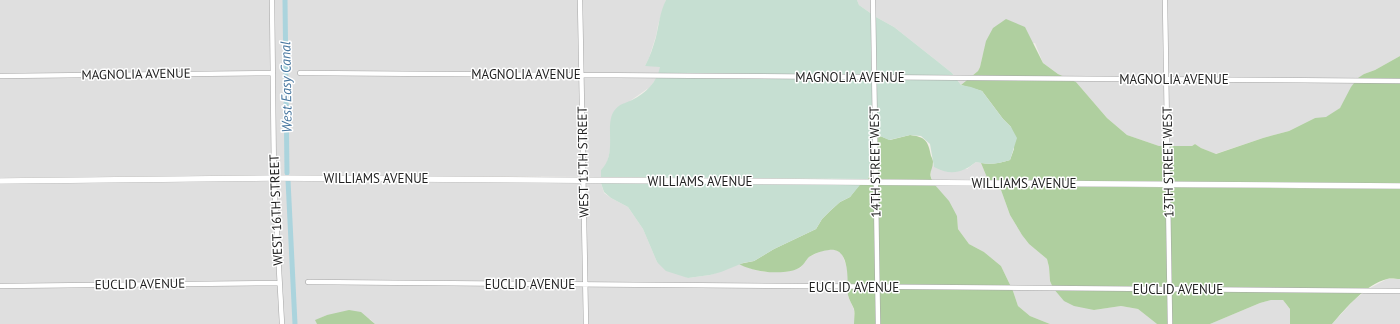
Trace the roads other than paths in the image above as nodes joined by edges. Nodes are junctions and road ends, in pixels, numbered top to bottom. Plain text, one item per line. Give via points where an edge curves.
1 (272, 0) edge
2 (580, 0) edge
3 (872, 0) edge
4 (1165, 0) edge
5 (273, 73) junction
6 (300, 73) dead end
7 (582, 75) junction
8 (0, 76) edge
9 (874, 77) junction
10 (1166, 79) junction
11 (1400, 81) edge
12 (274, 178) junction
13 (584, 180) junction
14 (0, 181) edge
15 (876, 182) junction
16 (1168, 184) junction
17 (1400, 186) edge
18 (308, 282) dead end
19 (279, 283) junction
20 (585, 284) junction
21 (0, 286) edge
22 (877, 287) junction
23 (1169, 289) junction
24 (1400, 291) edge
25 (282, 324) edge
26 (586, 324) edge
27 (878, 324) edge
28 (1170, 324) edge

1 - 5 street, WEST 16TH STREET
2 - 7 street, WEST 15TH STREET
3 - 9 street, 14TH STREET WEST
4 - 10 street, 13TH STREET WEST
5 - 8 street, MAGNOLIA AVENUE
5 - 12 street, WEST 16TH STREET
6 - 7 street, MAGNOLIA AVENUE
7 - 9 street, MAGNOLIA AVENUE
7 - 13 street, WEST 15TH STREET
9 - 10 street, MAGNOLIA AVENUE
9 - 15 street, 14TH STREET WEST
10 - 11 street, MAGNOLIA AVENUE
10 - 16 street, 13TH STREET WEST
12 - 13 street, WILLIAMS AVENUE
12 - 14 street, WILLIAMS AVENUE
12 - 19 street, WEST 16TH STREET
13 - 15 street, WILLIAMS AVENUE
13 - 20 street, WEST 15TH STREET
15 - 16 street, WILLIAMS AVENUE
15 - 22 street, 14TH STREET WEST
16 - 17 street, WILLIAMS AVENUE
16 - 23 street, 13TH STREET WEST
18 - 20 street, EUCLID AVENUE
19 - 21 street, EUCLID AVENUE
19 - 25 street, WEST 16TH STREET
20 - 22 street, EUCLID AVENUE
20 - 26 street, WEST 15TH STREET
22 - 23 street, EUCLID AVENUE
22 - 27 street, 14TH STREET WEST
23 - 24 street, EUCLID AVENUE
23 - 28 street, 13TH STREET WEST

